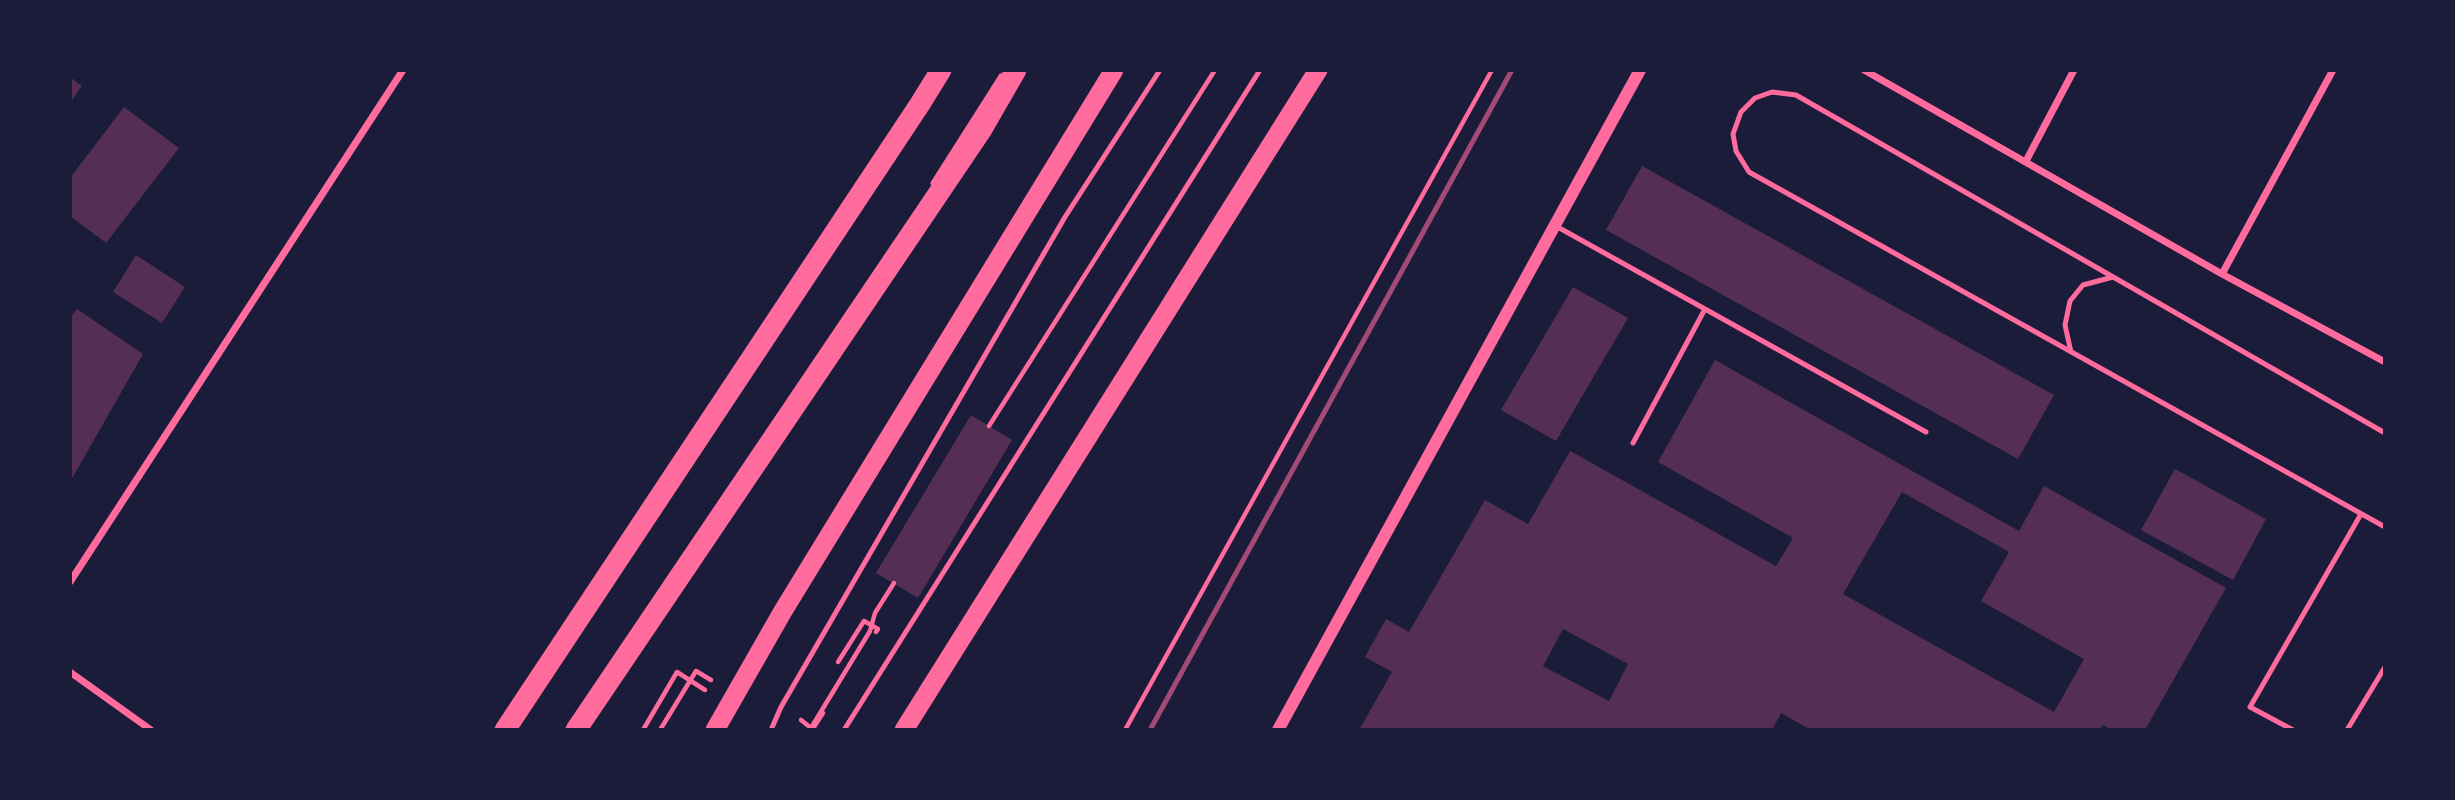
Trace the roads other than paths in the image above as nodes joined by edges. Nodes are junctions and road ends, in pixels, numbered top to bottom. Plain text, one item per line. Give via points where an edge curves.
1 (403, 70) edge
2 (941, 70) edge
3 (1004, 70) edge
4 (1016, 70) edge
5 (1114, 70) edge
6 (1160, 70) edge
7 (1260, 70) edge
8 (1318, 70) edge
9 (1640, 70) edge
10 (1864, 70) edge
11 (2074, 70) edge
12 (2333, 70) edge
13 (2026, 160) junction
14 (930, 188) dead end
15 (1554, 225) junction
16 (885, 259) dead end
17 (2222, 274) junction
18 (2113, 277) junction
19 (1705, 309) junction
20 (2071, 352) junction
21 (2385, 362) edge
22 (1926, 432) dead end
23 (2385, 433) edge
24 (1633, 443) dead end
25 (2361, 514) junction
26 (2385, 527) edge
27 (70, 583) edge
28 (2385, 667) edge
29 (70, 672) edge
30 (617, 683) dead end
31 (151, 730) edge
32 (505, 730) edge
33 (576, 730) edge
34 (715, 730) edge
35 (771, 730) edge
36 (844, 730) edge
37 (904, 730) edge
38 (1278, 730) edge
39 (2293, 730) edge
40 (2347, 730) edge

1 - 27 street
2 - 32 highway
3 - 14 lane
4 - 33 highway via 982,129
5 - 34 highway via 790,599
6 - 35 lane via 1065,217
7 - 36 lane
8 - 37 highway
9 - 15 street
10 - 13 street
11 - 13 street
12 - 17 street
13 - 17 street
15 - 19 lane
15 - 38 street
16 - 30 lane
17 - 21 street
18 - 20 lane via 2083,285 2070,301 2065,325
18 - 20 lane via 1796,95 1772,92 1755,98 1741,112 1733,134 1749,172
18 - 23 lane
19 - 22 lane
19 - 24 lane
20 - 25 lane
25 - 26 lane
25 - 39 lane via 2250,708
28 - 40 lane
29 - 31 street

